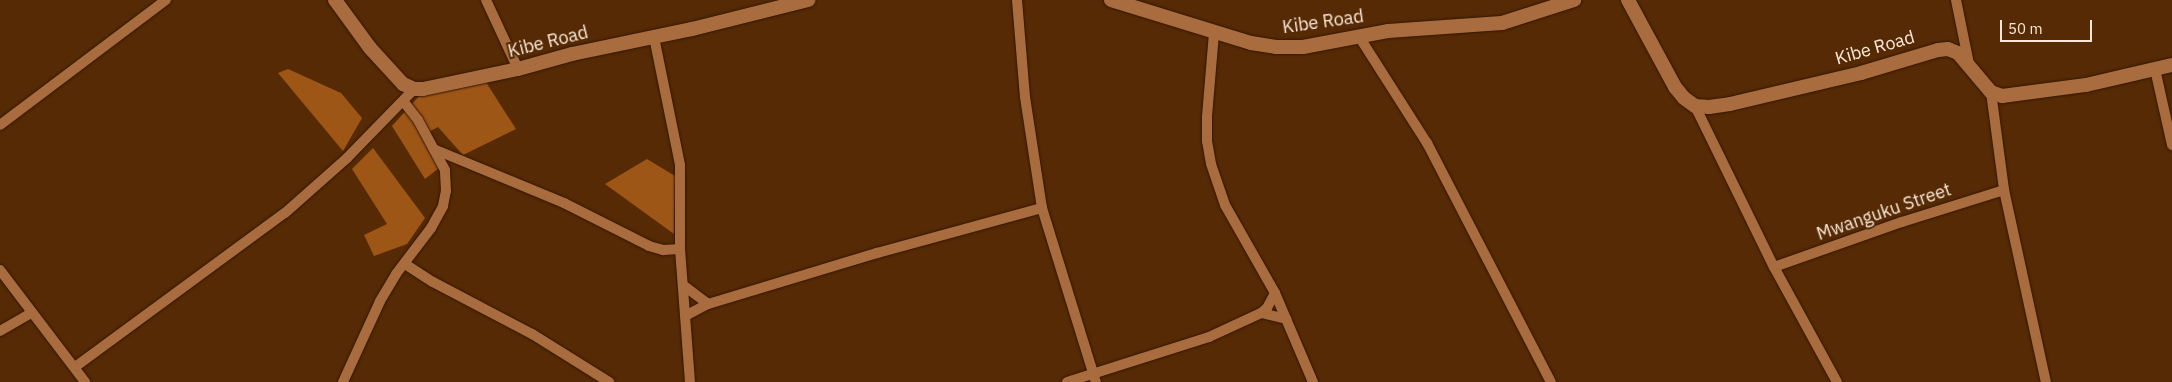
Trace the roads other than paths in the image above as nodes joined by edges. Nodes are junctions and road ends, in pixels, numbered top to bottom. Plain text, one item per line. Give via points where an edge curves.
1 (166, 0) edge
2 (335, 0) edge
3 (486, 0) edge
4 (808, 0) edge
5 (1017, 0) edge
6 (1111, 0) edge
7 (1574, 0) edge
8 (1628, 0) edge
9 (1956, 0) edge
10 (772, 4) edge
11 (1214, 32) junction
12 (654, 37) junction
13 (1360, 38) junction
14 (1969, 64) junction
15 (2172, 65) edge
16 (518, 69) junction
17 (2155, 69) junction
18 (414, 89) junction
19 (1991, 92) junction
20 (403, 101) junction
21 (1695, 106) junction
22 (0, 125) edge
23 (2172, 145) edge
24 (436, 150) junction
25 (2004, 190) junction
26 (1042, 208) junction
27 (680, 249) junction
28 (404, 264) junction
29 (1774, 267) junction
30 (0, 270) edge
31 (683, 285) junction
32 (1275, 293) junction
33 (708, 304) junction
34 (31, 313) junction
35 (1261, 313) junction
36 (685, 316) junction
37 (1286, 319) junction
38 (0, 331) edge
39 (75, 367) junction
40 (1094, 378) edge
41 (86, 382) edge
42 (343, 382) edge
43 (609, 382) edge
44 (690, 382) edge
45 (1066, 382) edge
46 (1313, 382) edge
47 (1551, 382) edge
48 (1837, 382) edge
49 (2046, 382) edge

1 - 22 street
2 - 18 street via 370,48 403,84
3 - 16 street
4 - 10 street, Kibe Road
5 - 26 street via 1025,97
6 - 11 street, Kibe Road
7 - 13 street, Kibe Road via 1502,23 1396,30
8 - 21 street via 1675,87
9 - 14 street
10 - 12 street, Kibe Road
11 - 13 street, Kibe Road via 1276,47 1303,47
11 - 32 street via 1207,117 1211,164 1225,205
12 - 16 street, Kibe Road
12 - 27 street via 680,165
13 - 47 street via 1427,143
14 - 19 street, Kibe Road
14 - 21 street, Kibe Road via 1958,53 1938,50 1861,73 1730,104
15 - 17 street
16 - 18 street, Kibe Road
17 - 19 street via 2036,93 2002,96
17 - 23 street
18 - 20 street
19 - 25 street
20 - 24 street
20 - 39 street via 347,158 285,213
21 - 29 street
24 - 27 street via 564,203 649,246 663,250
24 - 28 street via 445,170 443,206
25 - 29 street, Mwanguku Street via 1921,215
25 - 49 street
26 - 33 street
26 - 40 street
27 - 31 street
28 - 42 street via 380,301
28 - 43 street via 532,334
29 - 48 street
30 - 34 street
31 - 33 street
31 - 36 street
32 - 35 street
32 - 37 street
33 - 36 street
34 - 38 street
34 - 39 street
35 - 37 street
35 - 40 street via 1209,337
36 - 44 street
37 - 46 street
39 - 41 street
40 - 45 street

